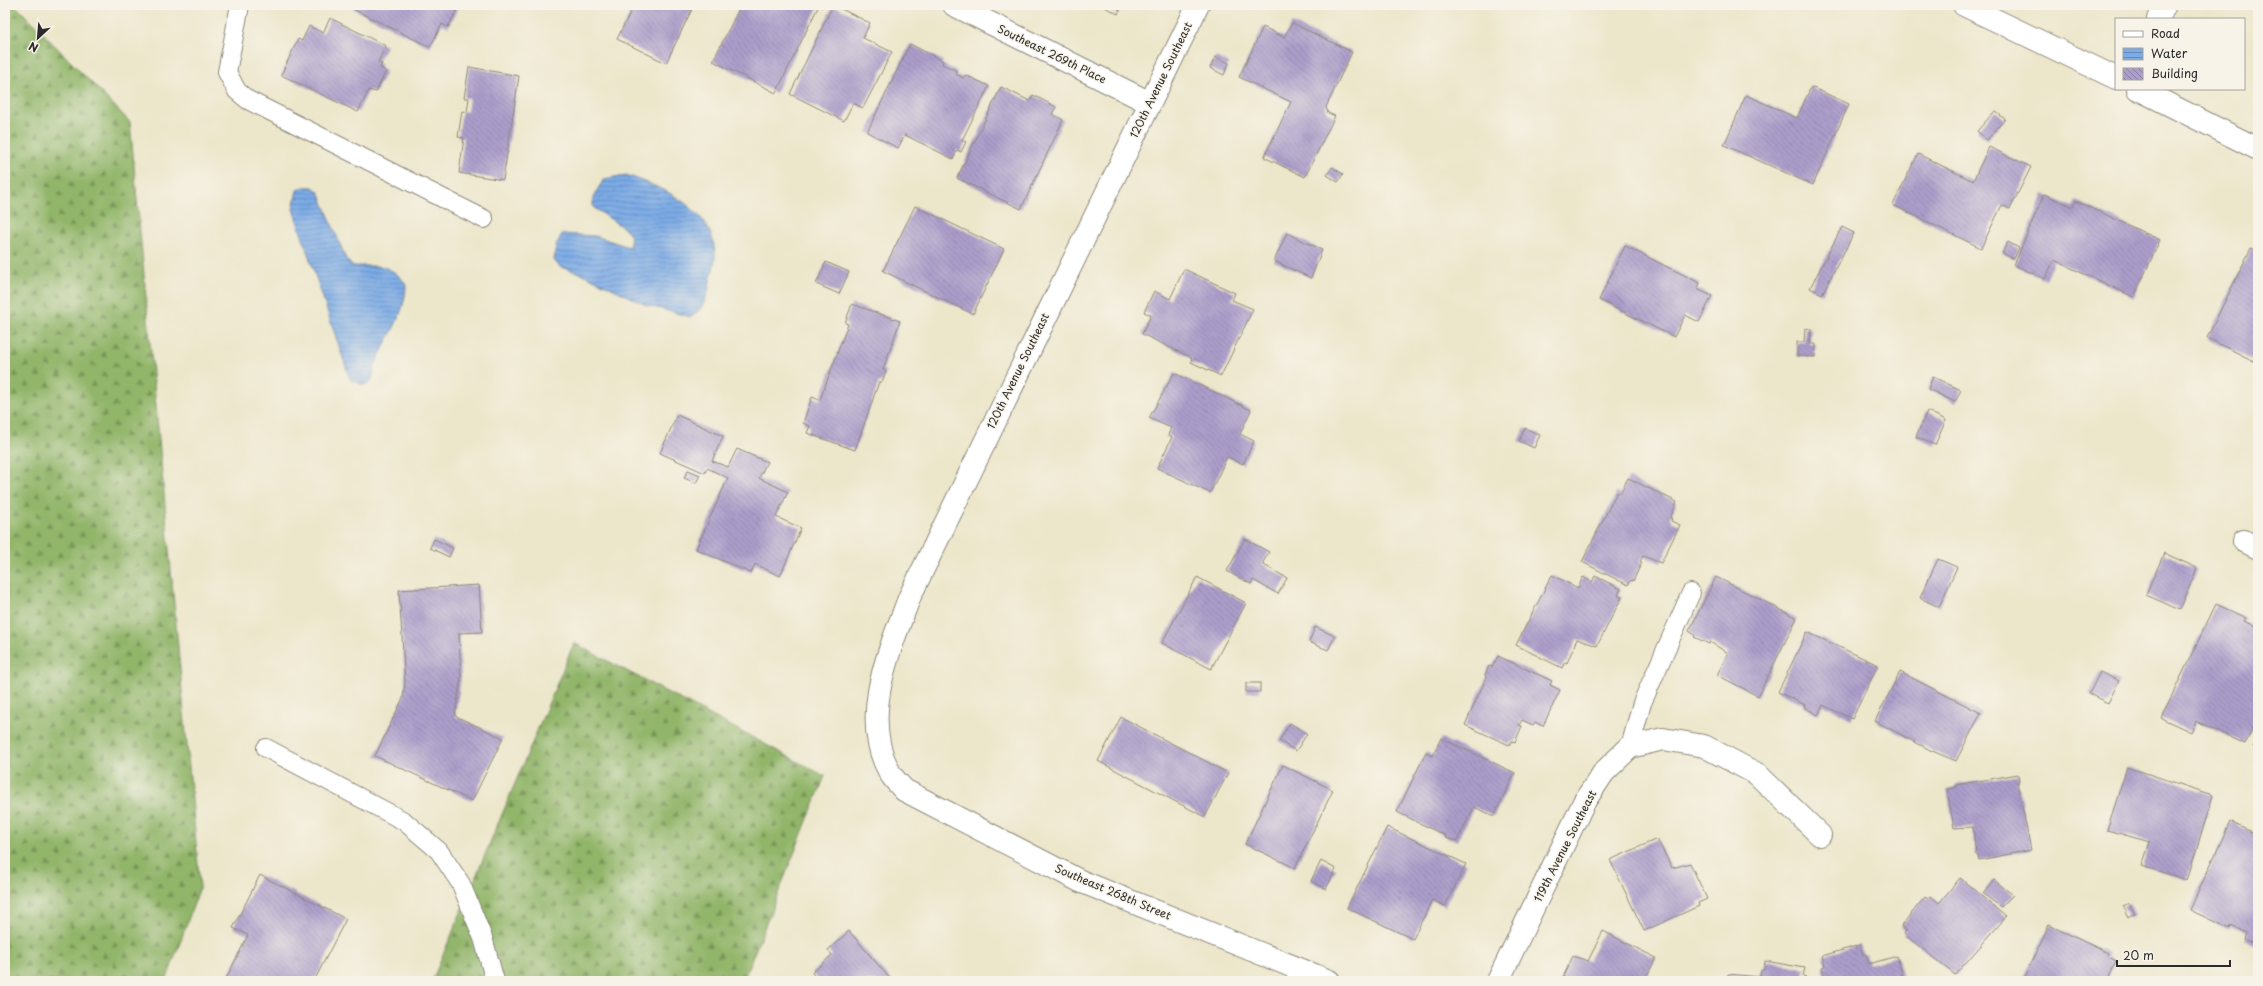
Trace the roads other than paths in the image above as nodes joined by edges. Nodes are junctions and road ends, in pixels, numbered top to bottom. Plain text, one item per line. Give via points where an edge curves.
1 (240, 5) edge
2 (954, 5) edge
3 (1198, 5) edge
4 (1964, 5) edge
5 (2165, 5) edge
6 (2158, 18) edge
7 (2115, 78) edge
8 (2140, 90) edge
9 (1150, 103) junction
10 (2258, 149) edge
11 (484, 219) dead end
12 (1691, 593) dead end
13 (1630, 747) junction
14 (266, 748) dead end
15 (880, 749) joint
16 (1820, 835) dead end
17 (495, 981) edge
18 (1329, 981) edge
19 (1498, 981) edge

1 - 11 lane via 227,72 237,91 248,100
2 - 9 street, Southeast 269th Place
3 - 9 street, 120th Avenue Southeast
4 - 7 street
5 - 6 street
8 - 10 street
9 - 15 street, 120th Avenue Southeast via 910,596 884,663 876,717
12 - 13 lane via 1642,703
13 - 16 street via 1663,739 1704,746 1757,774
13 - 19 street, 119th Avenue Southeast via 1604,772 1584,802
14 - 17 lane via 404,821 439,852 461,884 483,938
15 - 18 street, Southeast 268th Street via 889,772 904,790 1080,881

